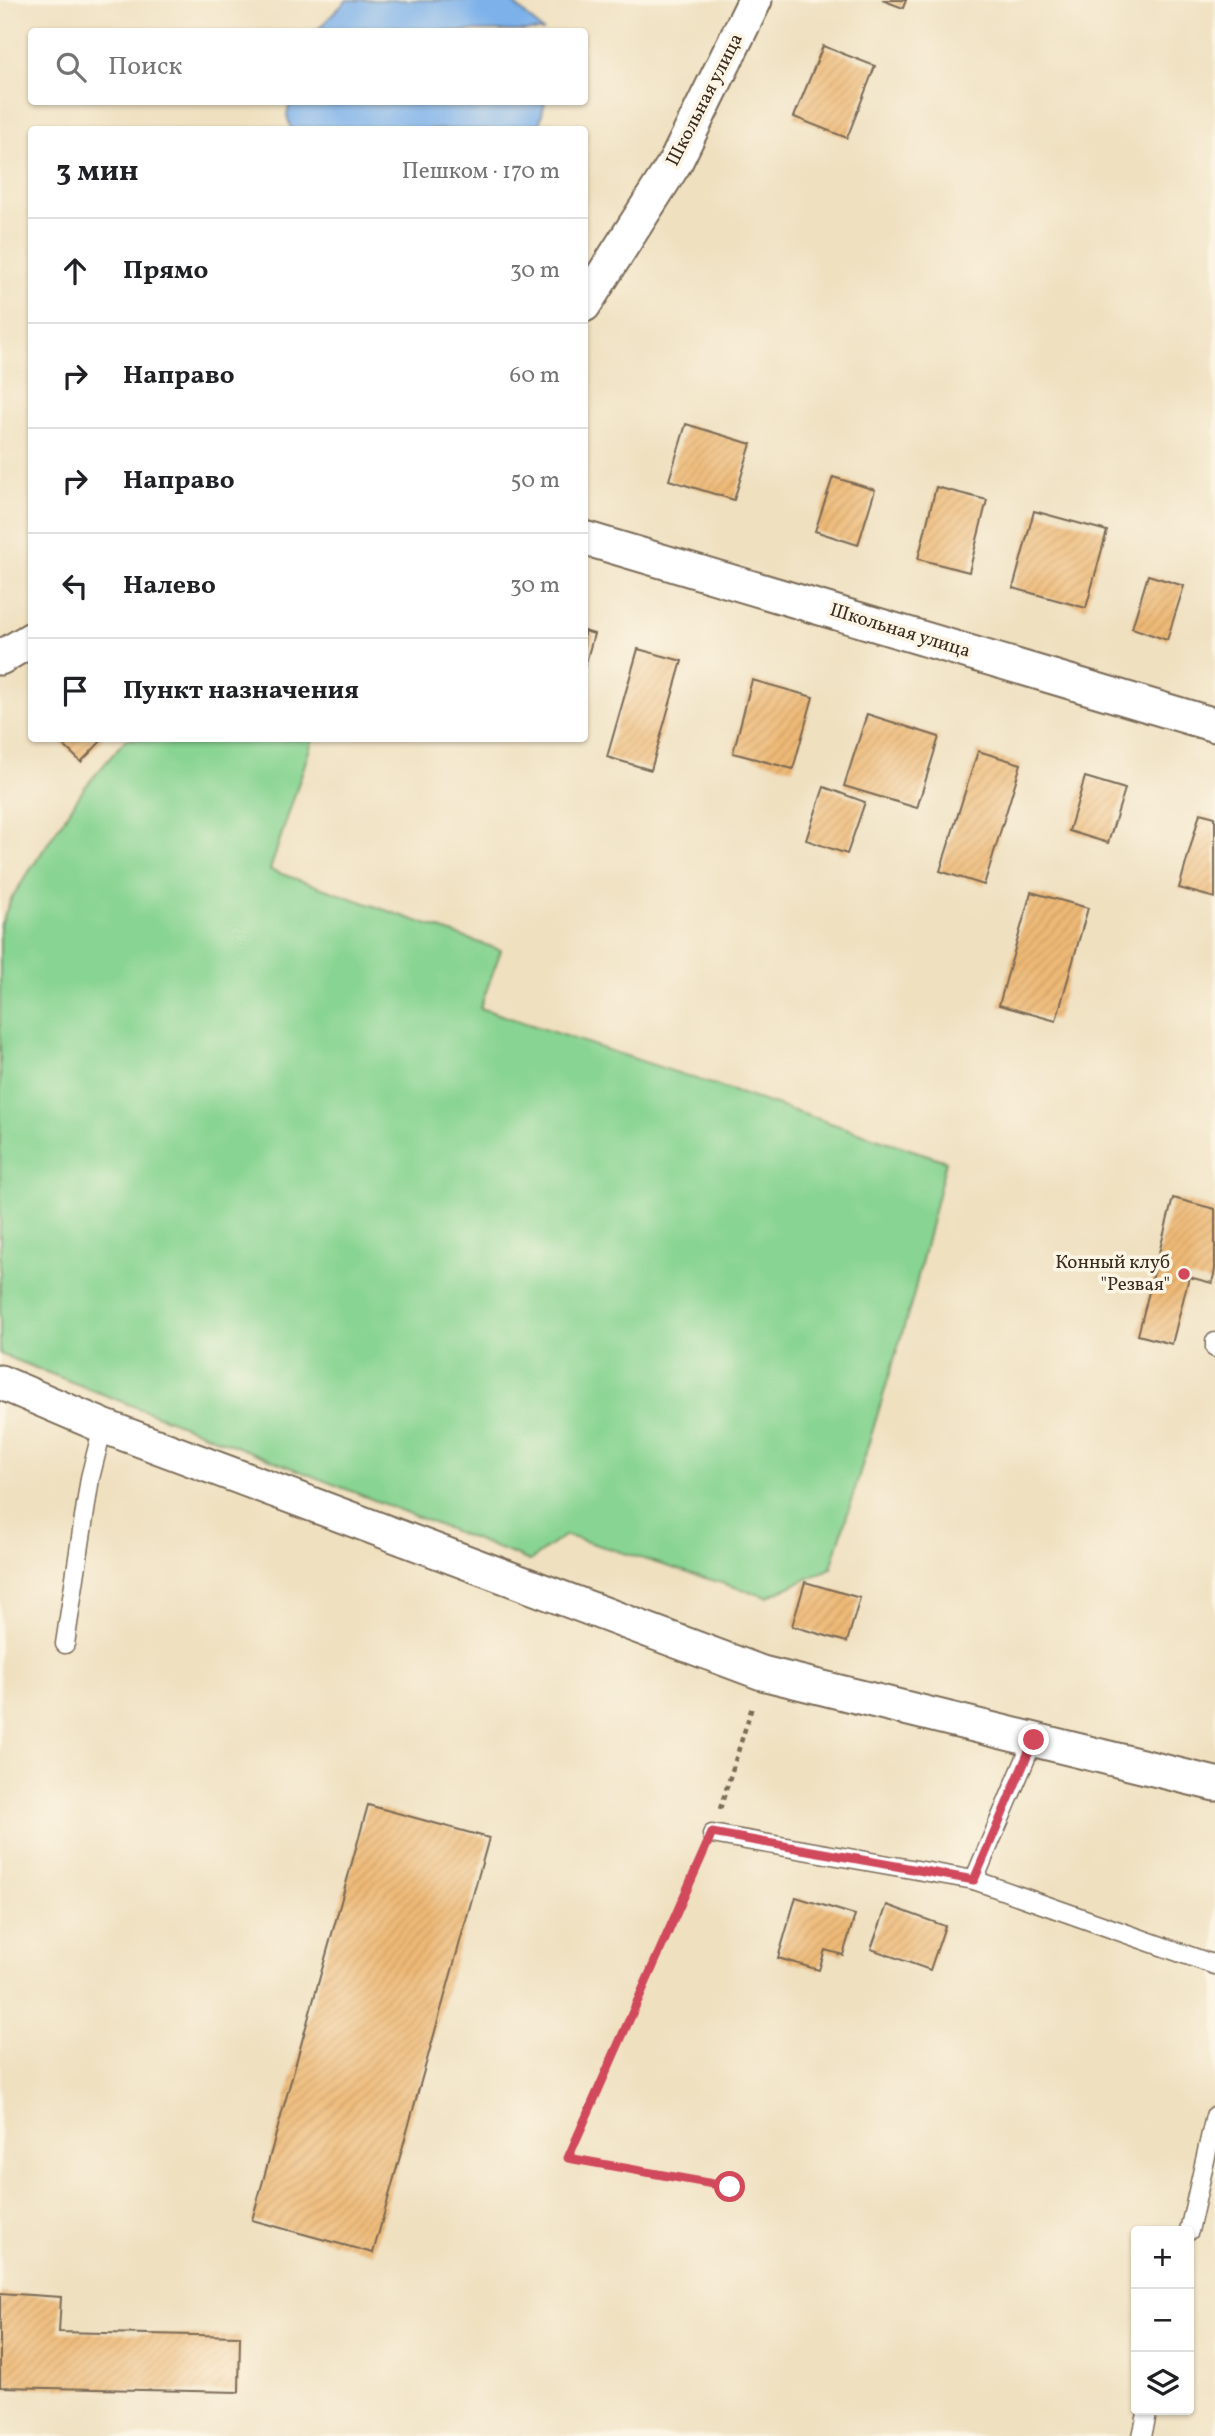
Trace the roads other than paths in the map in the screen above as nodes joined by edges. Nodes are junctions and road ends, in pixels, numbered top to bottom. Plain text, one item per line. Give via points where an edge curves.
1 (755, 0) edge
2 (588, 299) edge
3 (588, 539) edge
4 (28, 641) edge
5 (0, 658) edge
6 (1215, 725) edge
7 (1215, 1342) edge
8 (1215, 1348) edge
9 (0, 1382) edge
10 (103, 1426) junction
11 (65, 1644) dead end
12 (1034, 1740) junction
13 (1215, 1784) edge
14 (712, 1833) road end
15 (974, 1880) junction
16 (1215, 1965) edge
17 (1215, 2116) edge
18 (1190, 2226) edge
19 (1147, 2415) edge
20 (1142, 2436) edge

1 - 2 street, Школьная улица via 676,161
3 - 6 street, Школьная улица
4 - 5 street
7 - 8 lane
9 - 10 street
10 - 11 lane via 90,1478
10 - 12 street via 762,1673
12 - 13 street
12 - 15 lane
14 - 15 lane
15 - 16 lane
17 - 18 lane
19 - 20 lane

